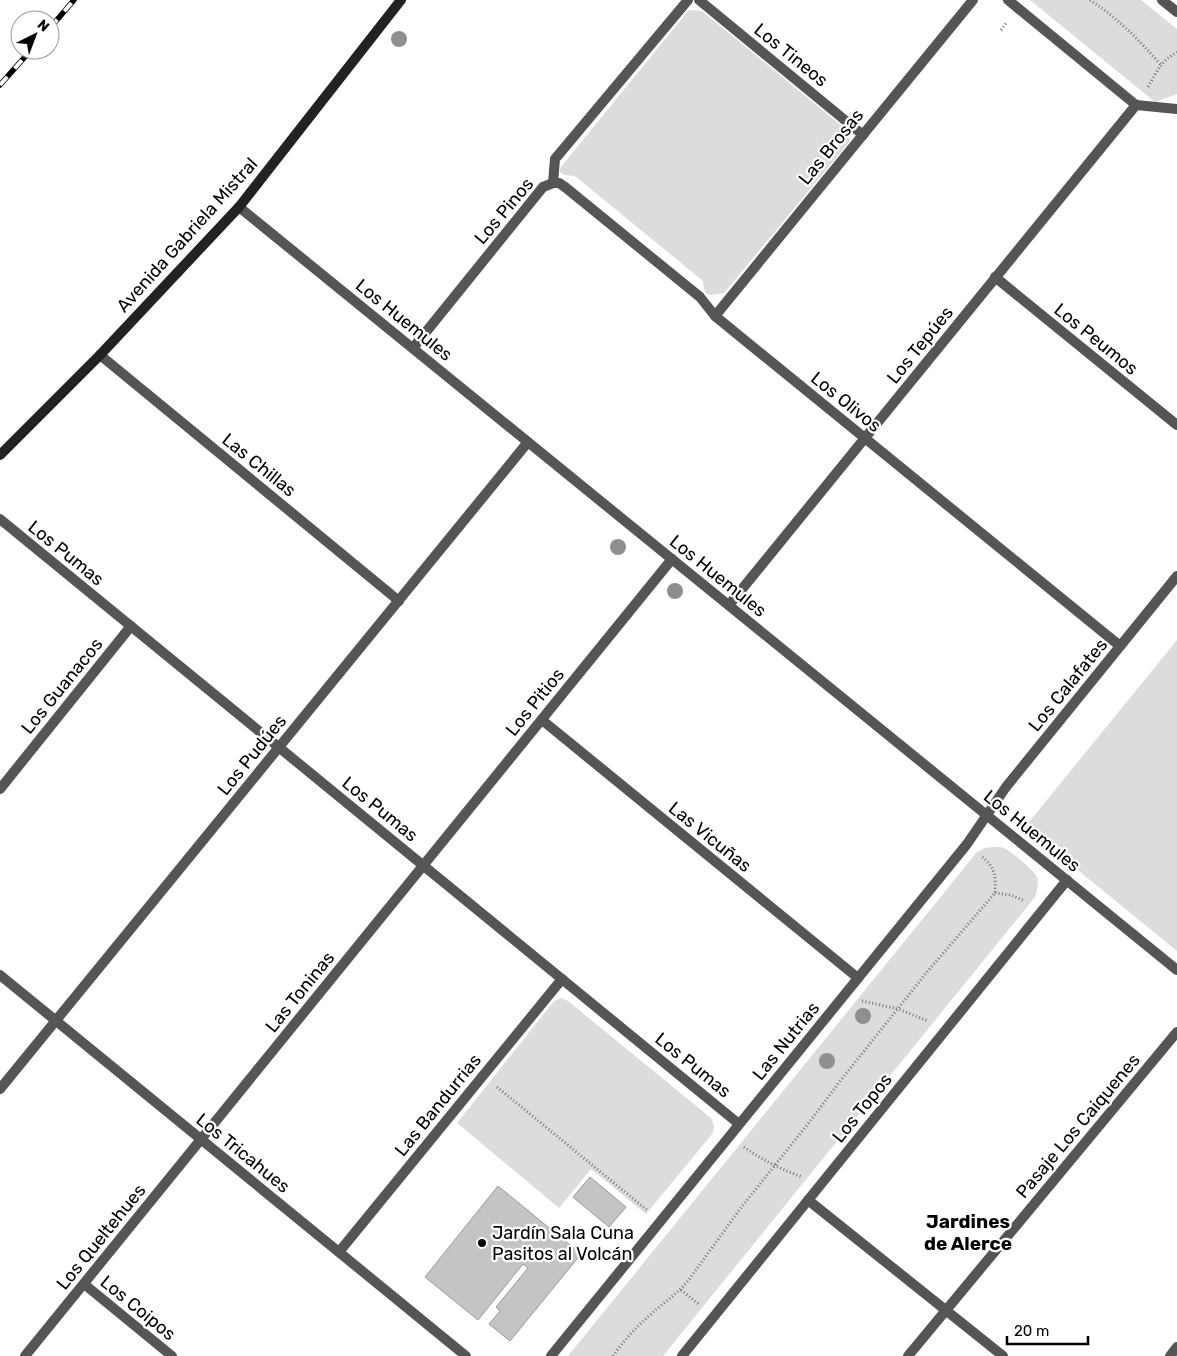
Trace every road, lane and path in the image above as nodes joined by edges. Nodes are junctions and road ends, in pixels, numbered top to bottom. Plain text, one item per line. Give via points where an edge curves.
1 (401, 0) edge
2 (688, 0) edge
3 (698, 0) edge
4 (973, 0) edge
5 (1008, 0) edge
6 (1090, 0) edge
7 (1162, 0) edge
8 (1177, 12) edge
9 (1177, 52) edge
10 (1161, 65) junction
11 (1136, 105) junction
12 (1177, 109) edge
13 (863, 134) junction
14 (553, 182) junction
15 (239, 207) junction
16 (995, 278) junction
17 (715, 316) junction
18 (412, 348) junction
19 (100, 355) junction
20 (1177, 425) edge
21 (865, 438) junction
22 (528, 442) junction
23 (0, 454) edge
24 (0, 519) edge
25 (672, 559) junction
26 (1177, 576) edge
27 (399, 601) junction
28 (729, 605) junction
29 (131, 626) junction
30 (1120, 646) junction
31 (542, 720) junction
32 (279, 747) junction
33 (0, 789) edge
34 (987, 815) junction
35 (967, 844) junction
36 (424, 866) junction
37 (1067, 880) junction
38 (995, 893) junction
39 (1044, 909) junction
40 (1177, 970) edge
41 (0, 975) edge
42 (858, 978) junction
43 (562, 979) junction
44 (842, 997) junction
45 (898, 1009) junction
46 (56, 1021) junction
47 (947, 1029) junction
48 (1177, 1032) edge
49 (483, 1075) junction
50 (0, 1089) edge
51 (739, 1124) junction
52 (729, 1136) junction
53 (201, 1139) junction
54 (775, 1166) junction
55 (822, 1183) junction
56 (808, 1200) junction
57 (660, 1221) junction
58 (340, 1252) junction
59 (84, 1284) junction
60 (681, 1290) junction
61 (946, 1310) junction
62 (714, 1316) junction
63 (1177, 1347) edge
64 (25, 1356) edge
65 (172, 1356) edge
66 (466, 1356) edge
67 (551, 1356) edge
68 (612, 1356) edge
69 (682, 1356) edge
70 (908, 1356) edge
71 (1003, 1356) edge
72 (1170, 1356) edge

1 - 15 main road, Avenida Gabriela Mistral
2 - 14 street, Los Pinos via 555,159
3 - 13 street, Los Tineos
4 - 13 street, Las Brosas
5 - 11 street
6 - 10 path via 1116,18
7 - 8 street
9 - 10 path
10 - 11 path
11 - 12 street
11 - 16 street, Los Tepúes
13 - 17 street, Las Brosas
14 - 17 street, Los Olivos via 565,187 700,297
14 - 18 street, Los Pinos via 543,187
15 - 18 street, Los Huemules
15 - 19 main road, Avenida Gabriela Mistral
16 - 20 street, Los Peumos
16 - 21 street, Los Tepúes
17 - 21 street, Los Olivos
18 - 22 street, Los Huemules
19 - 23 main road, Avenida Gabriela Mistral
19 - 27 street, Las Chillas
21 - 28 street, Los Tepúes
21 - 30 street, Los Olivos
22 - 25 street, Los Huemules
22 - 27 street, Los Pudúes
24 - 29 street, Los Pumas
25 - 28 street, Los Huemules
25 - 31 street, Los Pitios
26 - 30 street, Los Calafates
27 - 32 street, Los Pudúes
28 - 34 street, Los Huemules
29 - 32 street, Los Pumas
29 - 33 street, Los Guanacos
30 - 34 street, Los Calafates
31 - 36 street, Los Pitios
31 - 42 street, Las Vicuñas
32 - 36 street, Los Pumas
32 - 46 street, Los Pudúes
34 - 35 street, Las Nutrias
34 - 37 street, Los Huemules
35 - 38 path via 994,871
35 - 42 street, Las Nutrias
36 - 43 street, Los Pumas
36 - 53 street, Las Toninas
37 - 39 street, Los Topos
37 - 40 street, Los Huemules
38 - 39 path via 1011,895
38 - 45 path
39 - 47 street, Los Topos
41 - 46 street, Los Tricahues
42 - 44 street, Las Nutrias
43 - 49 street, Las Bandurrias
43 - 51 street, Los Pumas
44 - 45 path
44 - 51 street, Las Nutrias
45 - 47 path
45 - 54 path
46 - 50 street, Los Pudúes
46 - 53 street, Los Tricahues
47 - 55 street, Los Topos
48 - 61 street, Pasaje Los Caiquenes
49 - 57 path
49 - 58 street, Las Bandurrias
51 - 52 street, Las Nutrias
52 - 54 path
52 - 57 street, Las Nutrias
53 - 58 street, Los Tricahues
53 - 59 street, Los Queltehues
54 - 55 path
54 - 60 path
55 - 56 street, Los Topos
56 - 61 street
56 - 62 street, Los Topos
57 - 67 street, Las Nutrias
58 - 66 street, Los Tricahues
59 - 64 street, Los Queltehues
59 - 65 street, Los Coipos
60 - 62 path
60 - 68 path via 647,1317
61 - 70 street, Pasaje Los Caiquenes
61 - 71 street
62 - 69 street, Los Topos
63 - 72 street

